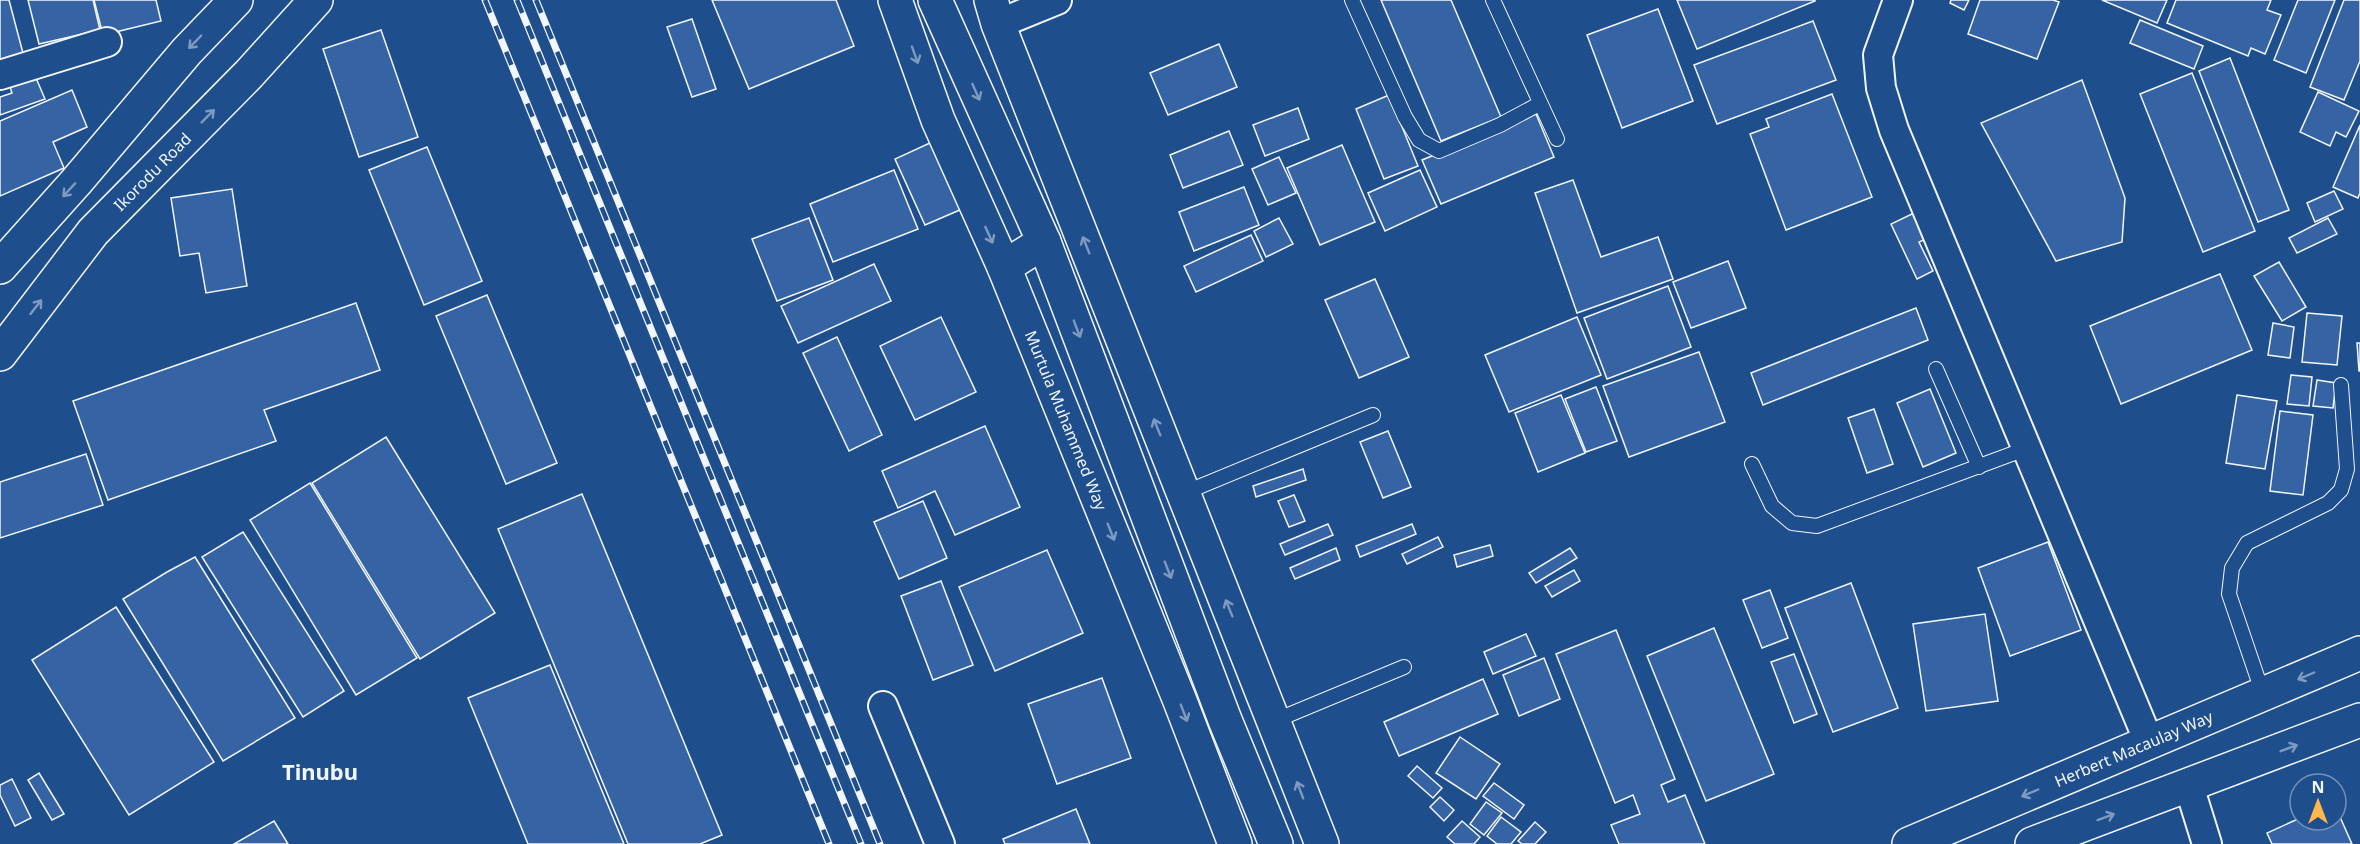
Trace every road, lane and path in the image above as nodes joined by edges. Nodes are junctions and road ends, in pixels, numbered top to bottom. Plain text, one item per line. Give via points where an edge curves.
1 (236, 0) edge
2 (316, 0) edge
3 (895, 0) edge
4 (934, 0) edge
5 (1057, 0) edge
6 (1352, 0) edge
7 (1493, 0) edge
8 (1898, 0) edge
9 (995, 12) edge
10 (107, 42) dead end
11 (0, 75) edge
12 (1539, 104) junction
13 (1557, 139) dead end
14 (1044, 242) junction
15 (0, 267) edge
16 (1004, 267) junction
17 (0, 354) edge
18 (1936, 369) dead end
19 (2341, 385) dead end
20 (1373, 415) dead end
21 (2028, 448) junction
22 (1752, 464) dead end
23 (1979, 466) junction
24 (1184, 493) junction
25 (2360, 653) edge
26 (1404, 667) dead end
27 (2263, 694) junction
28 (883, 706) dead end
29 (2360, 720) edge
30 (1274, 721) junction
31 (2149, 742) junction
32 (2189, 786) junction
33 (1322, 839) edge
34 (940, 844) edge
35 (1235, 844) edge
36 (1276, 844) edge
37 (1909, 844) edge
38 (2032, 844) edge
39 (2207, 844) edge

1 -> 15 main road
17 -> 2 main road, Ikorodu Road via 93,232
3 -> 16 main road, Murtula Muhammed Way via 938,120
4 -> 14 main road
5 - 9 street
6 - 12 lane via 1405,117 1419,140 1438,151
7 - 12 lane
8 - 21 street via 1878,55 1881,88 1893,130
24 -> 9 main road
10 - 11 street
12 - 13 lane
14 - 16 main road
14 -> 36 main road
16 -> 35 main road, Murtula Muhammed Way
18 - 23 lane
19 - 27 lane via 2347,469 2341,490 2328,503 2247,543 2232,568 2229,594
20 - 24 lane
21 - 23 lane
21 - 31 street
22 - 23 lane via 1772,506 1792,523 1817,526
30 -> 24 main road
25 -> 27 main road, Herbert Macaulay Way
26 - 30 lane
27 - 31 main road, Herbert Macaulay Way
28 - 34 street
32 -> 29 main road
33 -> 30 main road
31 -> 37 main road, Herbert Macaulay Way
38 -> 32 main road
32 - 39 street

